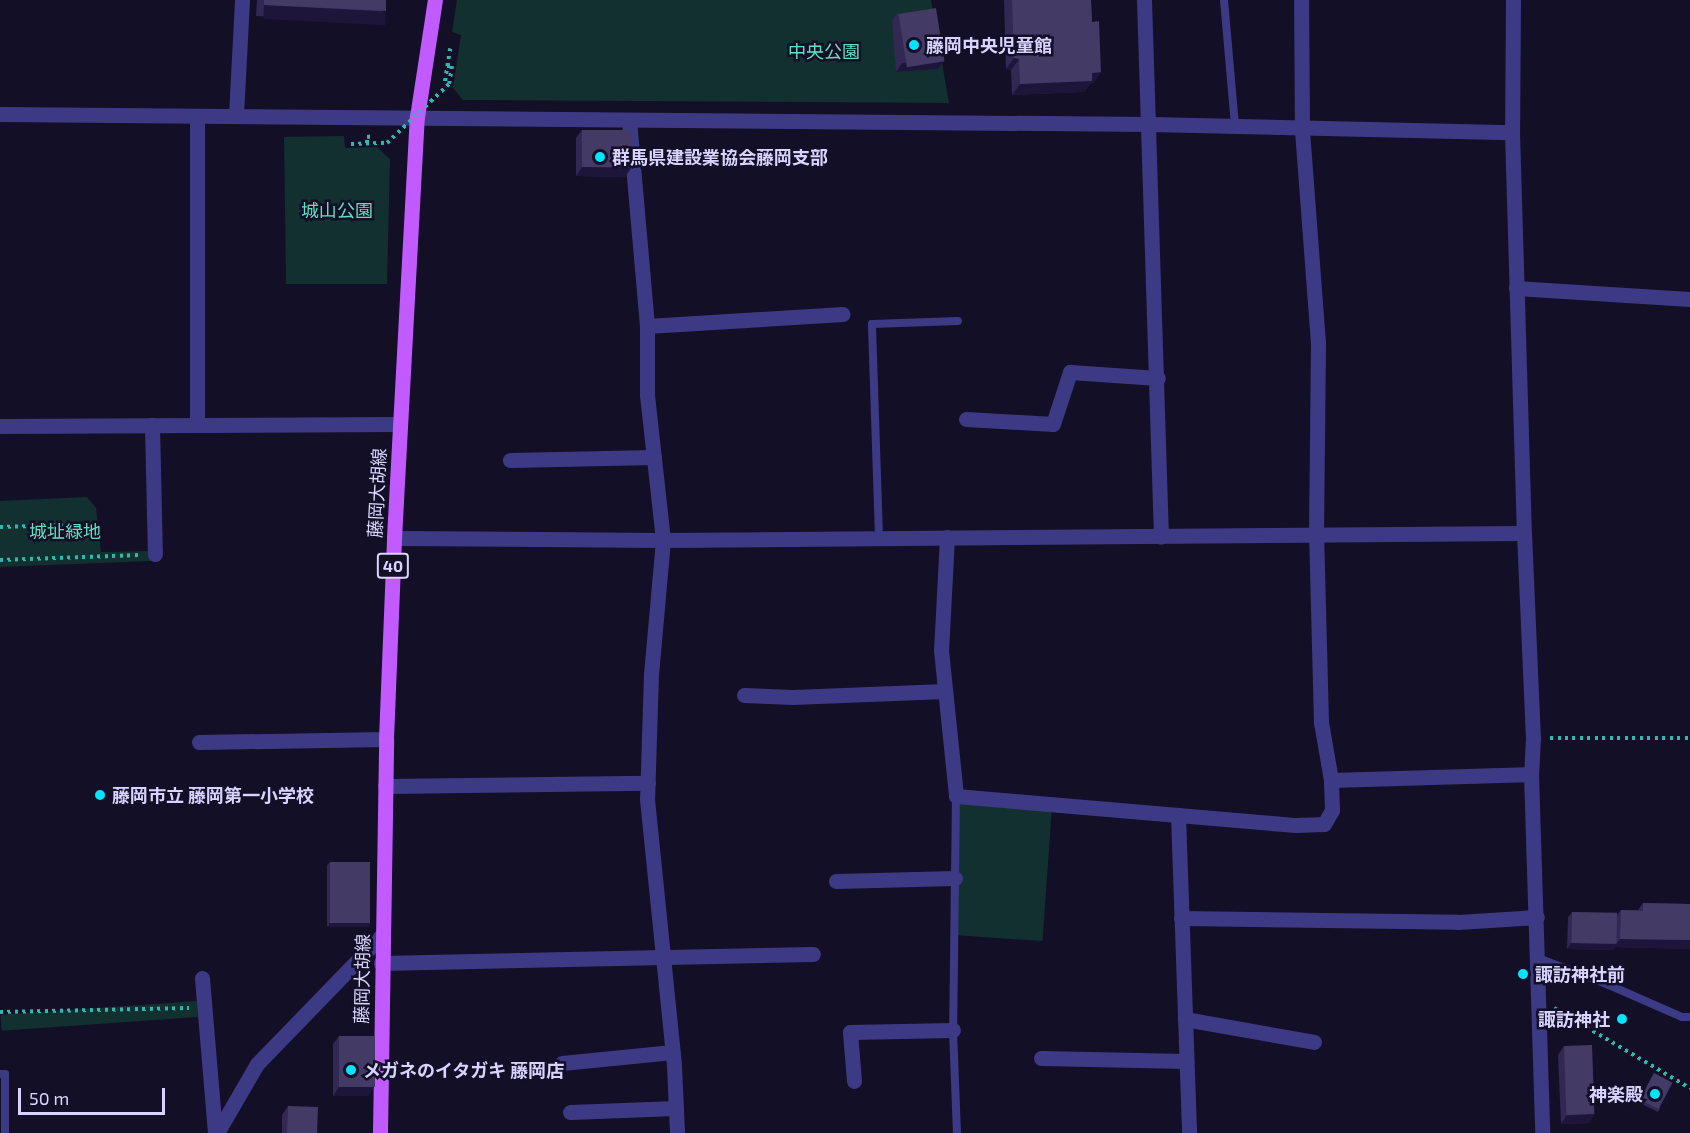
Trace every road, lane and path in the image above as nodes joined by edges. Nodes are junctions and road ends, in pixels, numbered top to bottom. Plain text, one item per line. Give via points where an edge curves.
1 (242, 0) edge
2 (435, 0) edge
3 (1144, 0) edge
4 (1224, 0) edge
5 (1301, 0) edge
6 (1513, 0) edge
7 (450, 48) dead end
8 (0, 114) edge
9 (236, 115) junction
10 (197, 116) junction
11 (417, 117) junction
12 (629, 119) junction
13 (1150, 124) junction
14 (1235, 127) junction
15 (1302, 129) junction
16 (1512, 132) junction
17 (367, 136) dead end
18 (367, 143) junction
19 (351, 144) dead end
20 (1516, 288) junction
21 (1690, 299) edge
22 (843, 314) dead end
23 (958, 321) dead end
24 (647, 326) junction
25 (1158, 378) junction
26 (966, 419) dead end
27 (152, 424) junction
28 (197, 424) junction
29 (400, 424) junction
30 (0, 426) edge
31 (654, 457) junction
32 (510, 460) dead end
33 (70, 525) dead end
34 (0, 527) edge
35 (1524, 533) junction
36 (1316, 535) junction
37 (879, 537) junction
38 (946, 537) junction
39 (1161, 537) junction
40 (394, 538) junction
41 (663, 540) junction
42 (155, 554) joint
43 (0, 560) edge
44 (945, 691) junction
45 (744, 695) dead end
46 (1533, 738) junction
47 (1690, 738) edge
48 (386, 740) junction
49 (199, 742) dead end
50 (1531, 774) junction
51 (1331, 780) junction
52 (648, 783) junction
53 (385, 786) junction
54 (956, 796) junction
55 (1178, 815) junction
56 (955, 878) junction
57 (836, 881) dead end
58 (1537, 917) junction
59 (1181, 918) junction
60 (382, 934) junction
61 (813, 954) dead end
62 (662, 958) junction
63 (1538, 958) junction
64 (381, 963) junction
65 (202, 978) dead end
66 (1538, 998) junction
67 (204, 1007) junction
68 (0, 1012) edge
69 (1690, 1017) edge
70 (1185, 1019) junction
71 (953, 1030) junction
72 (1314, 1042) dead end
73 (672, 1052) junction
74 (1041, 1058) dead end
75 (1186, 1061) junction
76 (562, 1063) dead end
77 (0, 1074) edge
78 (854, 1081) dead end
79 (1690, 1088) edge
80 (676, 1108) junction
81 (570, 1112) dead end
82 (5, 1133) edge
83 (216, 1133) edge
84 (380, 1133) edge
85 (677, 1133) edge
86 (957, 1133) edge
87 (1189, 1133) edge
88 (1543, 1133) edge

1 - 9 street
2 - 11 main road, 藤岡大胡線 / 40
3 - 13 street
4 - 14 lane
5 - 15 street
6 - 16 street
7 - 18 path, bridge via 447,66 452,66 447,82 387,143
8 - 10 street
9 - 10 street
9 - 11 street
10 - 28 street
11 - 12 street
11 - 29 main road, 藤岡大胡線 / 40
12 - 13 street
12 - 24 street
13 - 14 street
13 - 25 street
14 - 15 street
15 - 16 street
15 - 36 street via 1318,343
16 - 20 street
17 - 18 path
18 - 19 path
20 - 21 street
20 - 35 street
22 - 24 street
23 - 37 lane via 872,324
24 - 31 street via 647,395
25 - 26 street via 1070,372 1053,424
25 - 39 street
27 - 28 street
27 - 30 street
27 - 42 street
28 - 29 street
29 - 40 main road, 藤岡大胡線 / 40
31 - 32 street
31 - 41 street
33 - 34 path
35 - 36 street
35 - 46 street
36 - 39 street
36 - 51 street via 1321,722
37 - 38 street
37 - 41 street
38 - 39 street
38 - 44 street via 942,650
40 - 41 street
40 - 48 main road, 藤岡大胡線 / 40
41 - 52 street via 651,674
42 - 43 path
44 - 45 street
44 - 54 street
46 - 47 path
46 - 50 street
48 - 49 street
48 - 53 main road, 藤岡大胡線 / 40
50 - 51 street
50 - 58 street
51 - 55 street via 1332,810 1324,824
52 - 53 street
52 - 62 street
53 - 60 main road, 藤岡大胡線 / 40
54 - 55 street
54 - 56 lane
55 - 59 street
56 - 57 street
56 - 71 lane
58 - 59 street via 1458,922
58 - 63 street
59 - 70 street
60 - 64 main road, 藤岡大胡線 / 40
60 - 83 street via 257,1064
61 - 62 street
62 - 64 street
62 - 73 street
63 - 66 street
63 - 69 lane
64 - 84 main road, 藤岡大胡線 / 40
65 - 67 street
66 - 79 path
66 - 88 street
67 - 68 path
67 - 83 street
70 - 72 street
70 - 75 street
71 - 78 street via 850,1032
71 - 86 lane
73 - 76 street
73 - 80 street
74 - 75 street
75 - 87 street
77 - 82 lane via 5,1074
80 - 81 street
80 - 85 street

